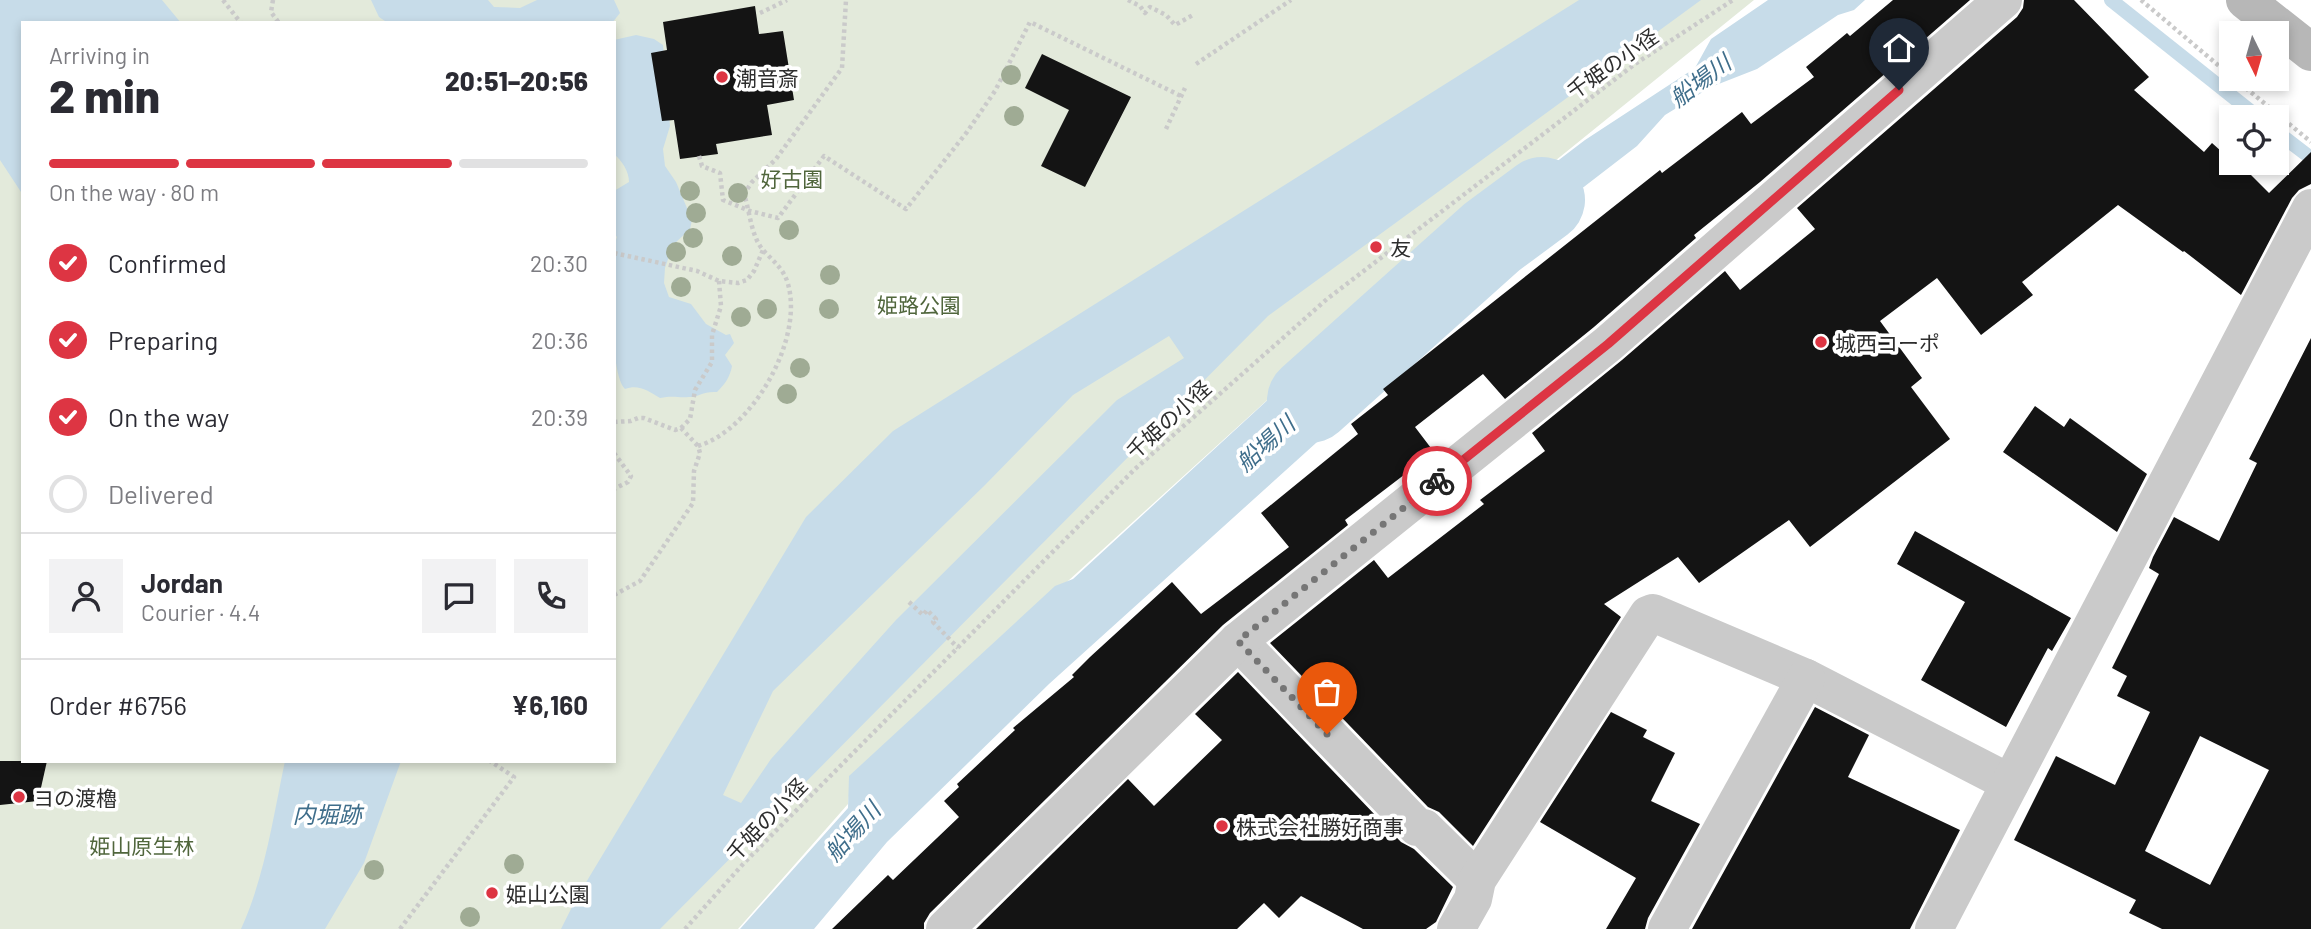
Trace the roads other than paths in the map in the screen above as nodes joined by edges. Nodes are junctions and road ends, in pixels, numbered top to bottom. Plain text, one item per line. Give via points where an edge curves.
1 (2003, 0) edge
2 (2245, 0) edge
3 (2311, 52) edge
4 (2311, 208) edge
5 (1238, 641) junction
6 (1806, 678) junction
7 (2010, 783) junction
8 (1477, 880) junction
9 (945, 929) edge
10 (1456, 929) edge
11 (1667, 929) edge
12 (1934, 929) edge

1 - 5 street via 1608,344
2 - 3 street
4 - 7 street
5 - 8 street via 1417,827 1424,828
5 - 9 street
6 - 7 street
6 - 8 street via 1653,613 1648,615
6 - 11 street
7 - 12 street
8 - 10 street via 1473,900

